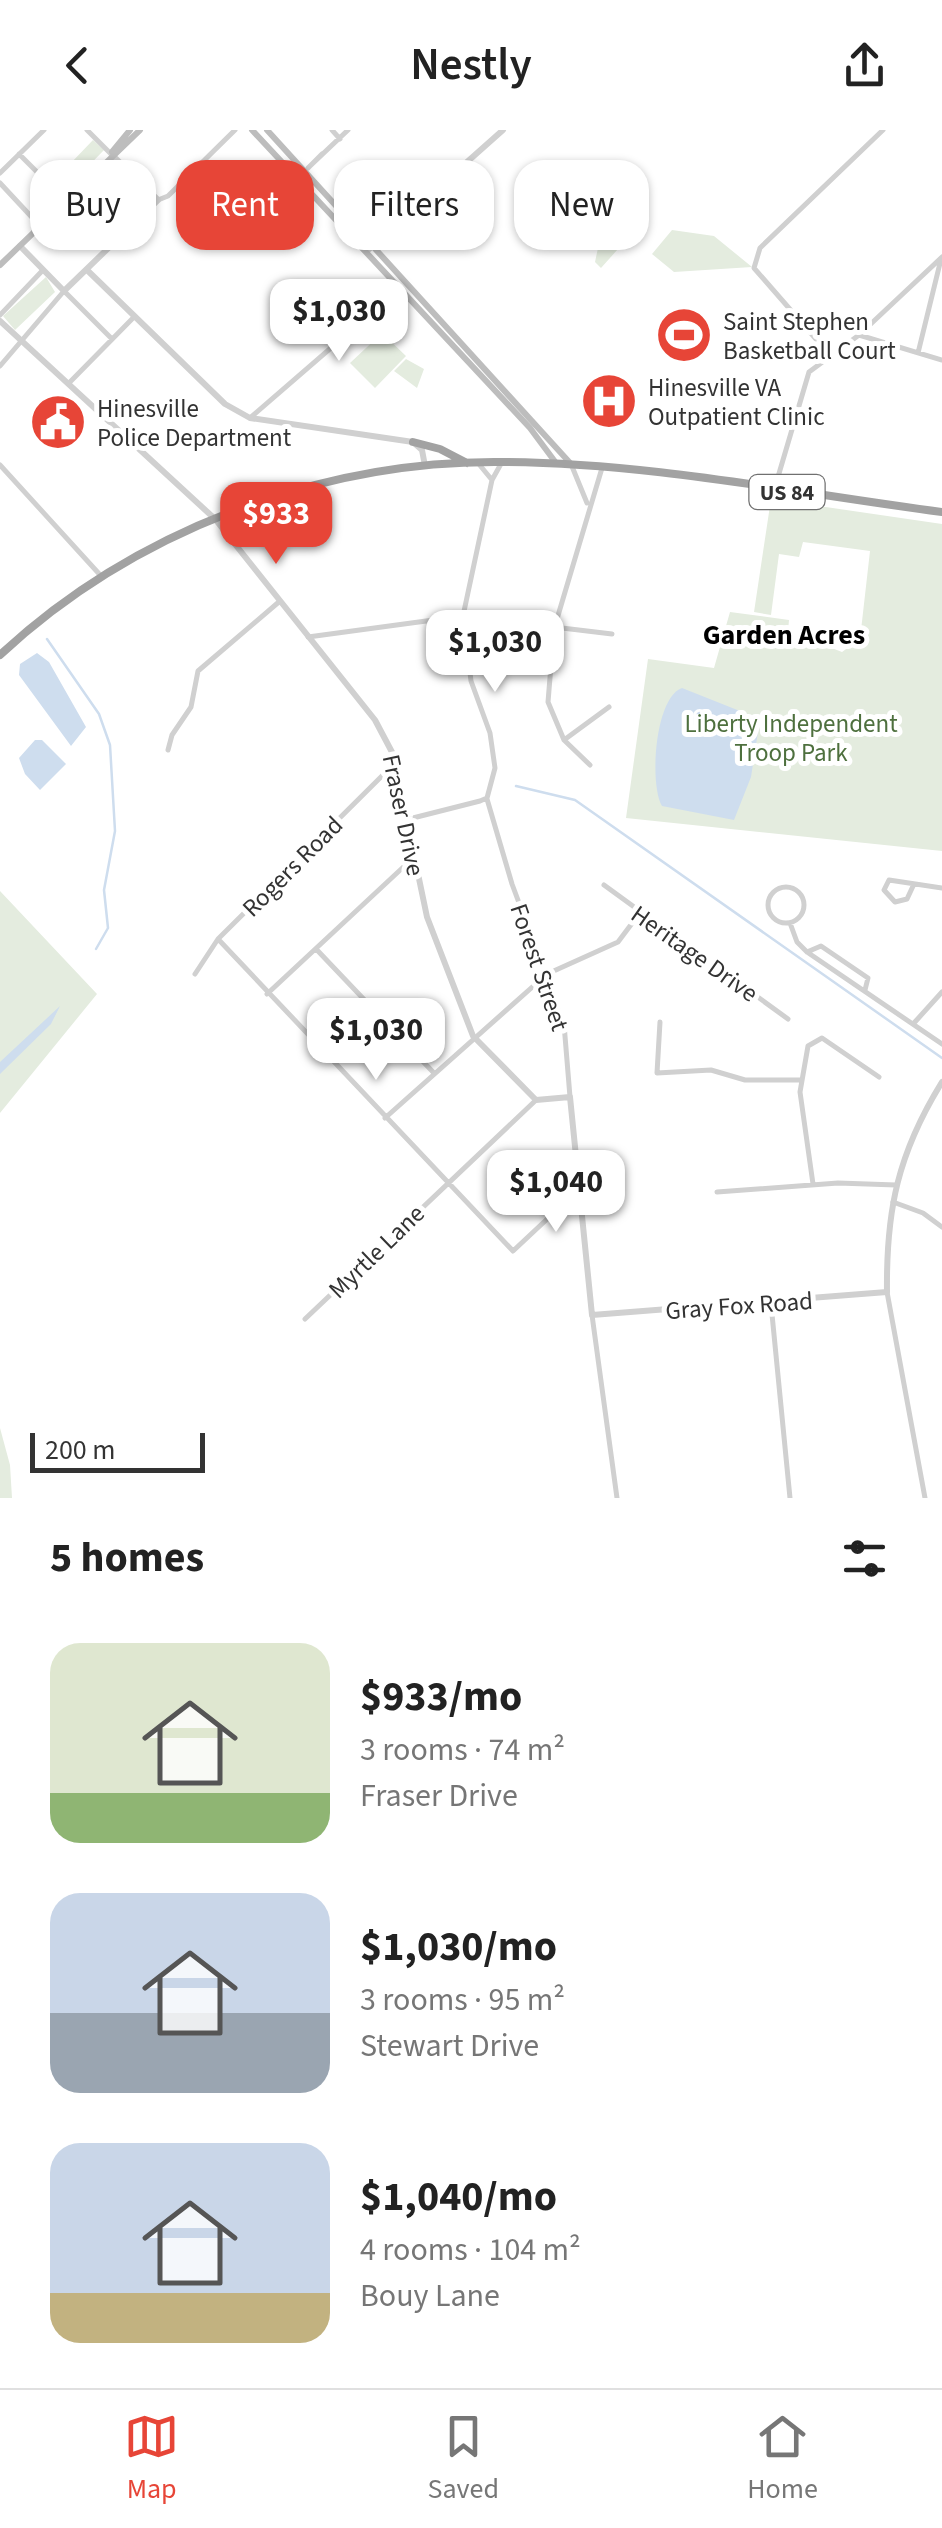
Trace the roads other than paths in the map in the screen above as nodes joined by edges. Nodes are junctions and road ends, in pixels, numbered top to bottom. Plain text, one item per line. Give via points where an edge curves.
1 (44, 130) edge
2 (88, 130) edge
3 (130, 130) edge
4 (140, 130) edge
5 (234, 130) edge
6 (252, 130) edge
7 (267, 130) edge
8 (332, 130) edge
9 (348, 130) edge
10 (503, 130) edge
11 (883, 130) edge
12 (340, 138) junction
13 (19, 154) junction
14 (112, 154) junction
15 (106, 160) edge
16 (299, 160) edge
17 (469, 160) edge
18 (314, 161) edge
19 (30, 165) edge
20 (0, 173) edge
21 (314, 177) edge
22 (0, 183) edge
23 (158, 200) junction
24 (334, 202) edge
25 (334, 212) edge
26 (30, 215) edge
27 (30, 236) edge
28 (20, 246) junction
29 (372, 250) edge
30 (942, 257) edge
31 (0, 265) edge
32 (43, 270) junction
33 (87, 270) junction
34 (404, 285) junction
35 (64, 291) junction
36 (0, 318) edge
37 (134, 318) junction
38 (859, 336) junction
39 (112, 339) junction
40 (22, 340) junction
41 (918, 353) junction
42 (829, 354) junction
43 (942, 360) edge
44 (0, 366) edge
45 (69, 383) junction
46 (250, 418) junction
47 (413, 442) junction
48 (478, 462) junction
49 (502, 462) junction
50 (467, 463) junction
51 (556, 463) junction
52 (571, 464) junction
53 (0, 465) edge
54 (425, 466) junction
55 (602, 468) junction
56 (492, 480) junction
57 (774, 490) junction
58 (588, 506) junction
59 (942, 512) edge
60 (215, 519) junction
61 (102, 578) junction
62 (280, 601) junction
63 (464, 616) junction
64 (554, 628) junction
65 (612, 634) dead end
66 (308, 637) junction
67 (0, 655) edge
68 (609, 707) dead end
69 (564, 740) junction
70 (168, 750) dead end
71 (394, 764) junction
72 (590, 764) dead end
73 (486, 798) junction
74 (405, 820) junction
75 (412, 860) junction
76 (914, 884) junction
77 (604, 885) dead end
78 (942, 888) edge
79 (639, 914) junction
80 (790, 922) junction
81 (218, 939) junction
82 (317, 950) junction
83 (807, 952) junction
84 (196, 974) dead end
85 (547, 974) junction
86 (865, 990) junction
87 (942, 992) edge
88 (267, 994) junction
89 (788, 1019) dead end
90 (660, 1022) dead end
91 (913, 1024) junction
92 (942, 1034) edge
93 (473, 1036) junction
94 (940, 1043) edge
95 (433, 1072) junction
96 (879, 1077) dead end
97 (801, 1080) junction
98 (942, 1082) edge
99 (570, 1097) junction
100 (536, 1100) junction
101 (385, 1118) junction
102 (446, 1184) junction
103 (812, 1184) junction
104 (896, 1185) junction
105 (576, 1192) junction
106 (717, 1192) dead end
107 (893, 1202) junction
108 (942, 1227) edge
109 (887, 1292) junction
110 (771, 1304) junction
111 (592, 1315) junction
112 (305, 1319) dead end
113 (617, 1498) edge
114 (790, 1498) edge
115 (925, 1498) edge

1 - 13 street
2 - 14 street
3 - 14 main road
4 - 14 main road
5 - 23 street
6 - 25 main road
7 - 16 main road
8 - 12 street
9 - 12 street
10 - 17 street
11 - 42 street via 754,260
12 - 18 street
13 - 19 street
13 - 20 street
14 - 15 main road
14 - 23 street
21 - 24 main road
22 - 26 street
23 - 33 street
27 - 28 main road
28 - 31 main road
28 - 32 street
29 - 34 main road
30 - 38 street
30 - 41 street
32 - 35 street
32 - 36 street
33 - 35 street
33 - 37 street
34 - 46 street
34 - 51 main road
34 - 52 main road
35 - 39 street
35 - 40 street
36 - 40 street, Fraser Drive
37 - 39 street
37 - 46 street via 202,387
38 - 41 street
38 - 42 street
39 - 45 street
40 - 44 street
40 - 45 street, Fraser Drive
41 - 43 street
42 - 57 street via 806,377
45 - 60 street, Fraser Drive
46 - 47 street
47 - 50 highway
47 - 54 street
48 - 49 highway, US 84
48 - 50 highway, US 84
48 - 56 street
49 - 51 highway, US 84
49 - 56 street
50 - 54 highway, US 84
51 - 52 highway, US 84
52 - 55 highway, US 84
52 - 58 street
53 - 61 street
54 - 60 highway, US 84 via 298,489
55 - 57 highway, US 84
55 - 58 street
56 - 63 street
57 - 59 highway, US 84
58 - 64 street
60 - 61 highway, US 84
60 - 62 street, Fraser Drive
61 - 67 highway, US 84
62 - 66 street, Fraser Drive
62 - 70 street via 198,671 192,707
63 - 64 street
63 - 66 street
63 - 73 street via 471,681 494,756
64 - 65 street
64 - 69 street via 548,702
66 - 71 street, Fraser Drive via 375,720
68 - 69 street
69 - 72 street
71 - 74 street, Fraser Drive
71 - 81 street, Rogers Road
73 - 74 street
73 - 85 street, Forest Street
74 - 75 street, Fraser Drive
75 - 82 street
75 - 93 street, Fraser Drive
76 - 76 street via 907,898 895,902 884,890 889,880
76 - 78 street
77 - 79 street, Heritage Drive
79 - 85 street via 618,942
79 - 89 street, Heritage Drive
80 - 80 street via 804,902 795,890 780,888 768,907 774,919
80 - 83 street
81 - 84 street, Rogers Road
81 - 88 street
82 - 88 street
82 - 95 street
83 - 86 street
83 - 86 street via 820,946 868,978
85 - 93 street
85 - 99 street, Forest Street via 564,1024
86 - 91 street
87 - 91 street
88 - 101 street
90 - 97 street via 657,1074 711,1070 745,1080
91 - 94 street
92 - 94 street
93 - 95 street
93 - 100 street, Fraser Drive
95 - 101 street
96 - 97 street via 816,1038
97 - 103 street
98 - 104 street via 915,1126
99 - 100 street
99 - 105 street, Forest Street
100 - 102 street, Myrtle Lane
101 - 102 street
102 - 105 street via 512,1251
102 - 112 street, Myrtle Lane
103 - 104 street
103 - 106 street
104 - 107 street
105 - 111 street, Forest Street
107 - 108 street
107 - 109 street
109 - 110 street, Gray Fox Road
109 - 115 street
110 - 111 street, Gray Fox Road
110 - 114 street
111 - 113 street, Forest Street

